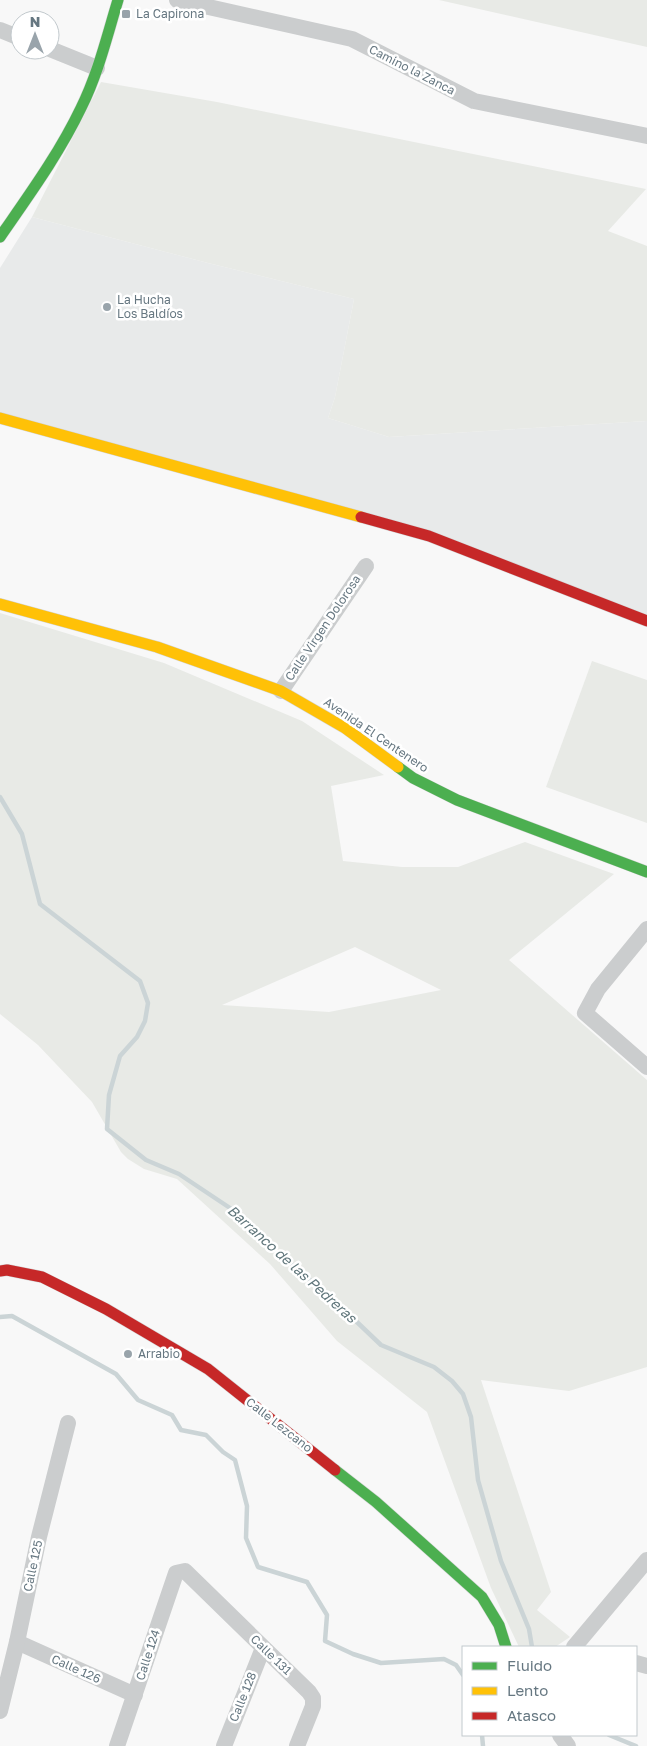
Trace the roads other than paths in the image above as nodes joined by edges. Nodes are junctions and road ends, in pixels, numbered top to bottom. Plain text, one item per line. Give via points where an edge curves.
1 (118, 0) edge
2 (176, 0) edge
3 (60, 53) edge
4 (97, 68) junction
5 (647, 136) edge
6 (0, 237) edge
7 (0, 418) edge
8 (366, 566) dead end
9 (0, 604) edge
10 (647, 621) edge
11 (281, 691) junction
12 (647, 872) edge
13 (646, 934) edge
14 (647, 1067) edge
15 (0, 1271) edge
16 (68, 1423) dead end
17 (646, 1564) edge
18 (185, 1571) joint
19 (17, 1642) junction
20 (506, 1646) edge
21 (578, 1646) edge
22 (263, 1648) junction
23 (135, 1695) junction
24 (0, 1711) edge
25 (117, 1746) edge
26 (224, 1746) edge
27 (297, 1746) edge

1 - 4 street
2 - 5 street, Camino la Zanca via 352,39 474,101
3 - 4 street
4 - 6 street via 81,107 54,157
7 - 10 street via 429,536
8 - 11 street, Calle Virgen Dolorosa
9 - 11 street, Avenida El Centenero via 157,647
11 - 12 street, Avenida El Centenero via 345,728 413,778 457,800
13 - 14 street via 598,989 585,1013
15 - 20 street, Calle Lezcano via 42,1277 106,1309 208,1369 376,1502 482,1597 499,1625
16 - 19 street, Calle 125
17 - 21 street
18 - 22 street, Calle 131
18 - 23 street, Calle 124 via 176,1573
19 - 23 street, Calle 126
19 - 24 street, Calle 125
22 - 26 street, Calle 128
22 - 27 street, Calle 131 via 313,1698 313,1706
23 - 25 street, Calle 124

